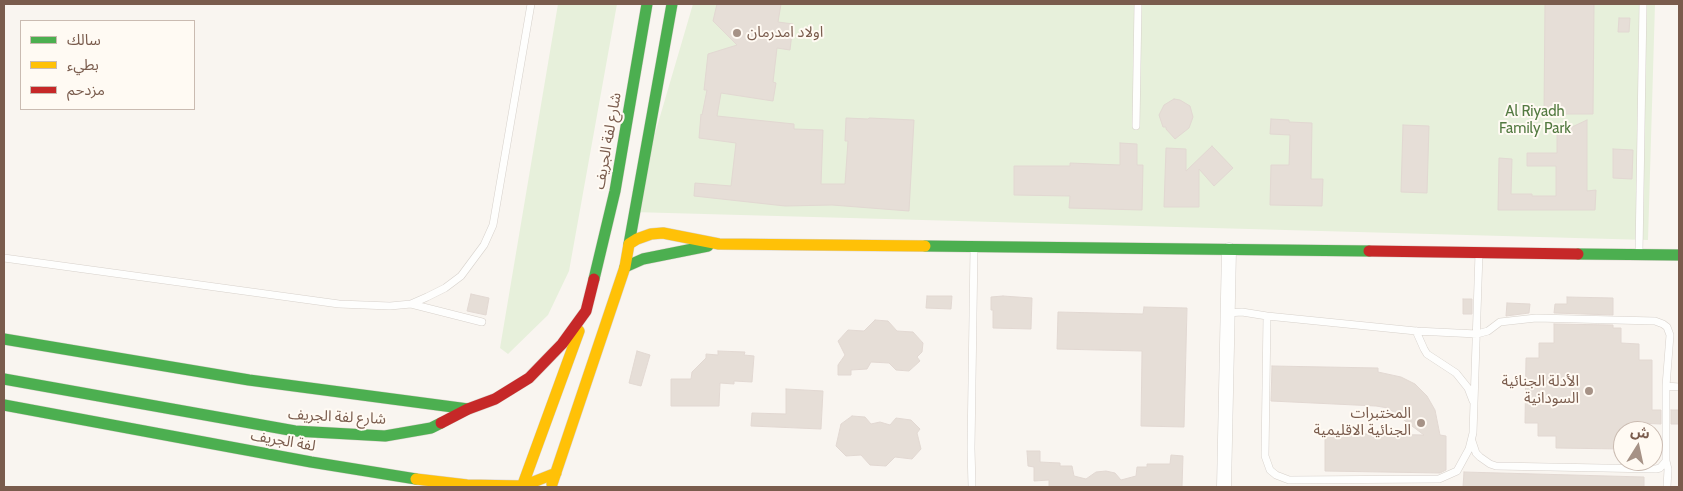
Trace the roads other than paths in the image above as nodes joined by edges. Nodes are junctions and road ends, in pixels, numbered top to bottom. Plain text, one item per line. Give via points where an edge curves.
1 (531, 4) edge
2 (647, 4) edge
3 (672, 4) edge
4 (1138, 4) edge
5 (1643, 4) edge
6 (1136, 126) dead end
7 (630, 244) junction
8 (719, 244) junction
9 (974, 247) junction
10 (1229, 250) junction
11 (1478, 253) junction
12 (1638, 255) junction
13 (1679, 255) edge
14 (4, 258) edge
15 (625, 267) junction
16 (411, 304) junction
17 (586, 311) junction
18 (1227, 313) junction
19 (1267, 316) junction
20 (482, 322) dead end
21 (1416, 331) junction
22 (1477, 334) junction
23 (4, 339) edge
24 (4, 379) edge
25 (1666, 386) junction
26 (1679, 387) edge
27 (1474, 404) junction
28 (4, 405) edge
29 (468, 409) junction
30 (1472, 441) junction
31 (1666, 462) junction
32 (556, 473) junction
33 (430, 481) junction
34 (441, 487) edge
35 (523, 487) edge
36 (551, 487) edge
37 (972, 487) edge
38 (1224, 487) edge
39 (1667, 487) edge

1 - 16 lane via 493,225 484,245 462,276 446,288
2 - 17 main road, شارع لفة الجريف via 615,191
3 - 7 main road
4 - 6 lane
5 - 12 lane
7 - 8 main road via 651,234 663,233
7 - 15 main road
8 - 9 main road
8 - 15 main road via 643,259
9 - 10 main road
9 - 37 lane
10 - 11 main road
10 - 18 street
11 - 12 main road
11 - 22 lane
12 - 13 main road
14 - 16 lane via 339,304
15 - 32 main road
16 - 20 lane
17 - 29 main road, شارع لفة الجريف via 562,344 529,378 495,399
17 - 35 main road
18 - 19 lane
18 - 38 street
19 - 21 lane
19 - 30 lane via 1265,456 1276,476 1289,480 1439,479 1457,471
21 - 22 lane
21 - 27 lane via 1427,354 1464,381
22 - 25 lane via 1513,319 1660,322 1670,335
22 - 27 lane
23 - 29 main road via 249,380
24 - 29 main road, شارع لفة الجريف via 295,431 347,435 385,436 431,428
25 - 26 lane
25 - 31 lane
27 - 30 lane
28 - 33 main road, لفة الجريف
30 - 31 lane via 1480,457 1496,466 1656,469
31 - 39 lane
32 - 35 main road, لفة الجريف
32 - 36 main road
33 - 34 main road
33 - 35 main road, لفة الجريف

